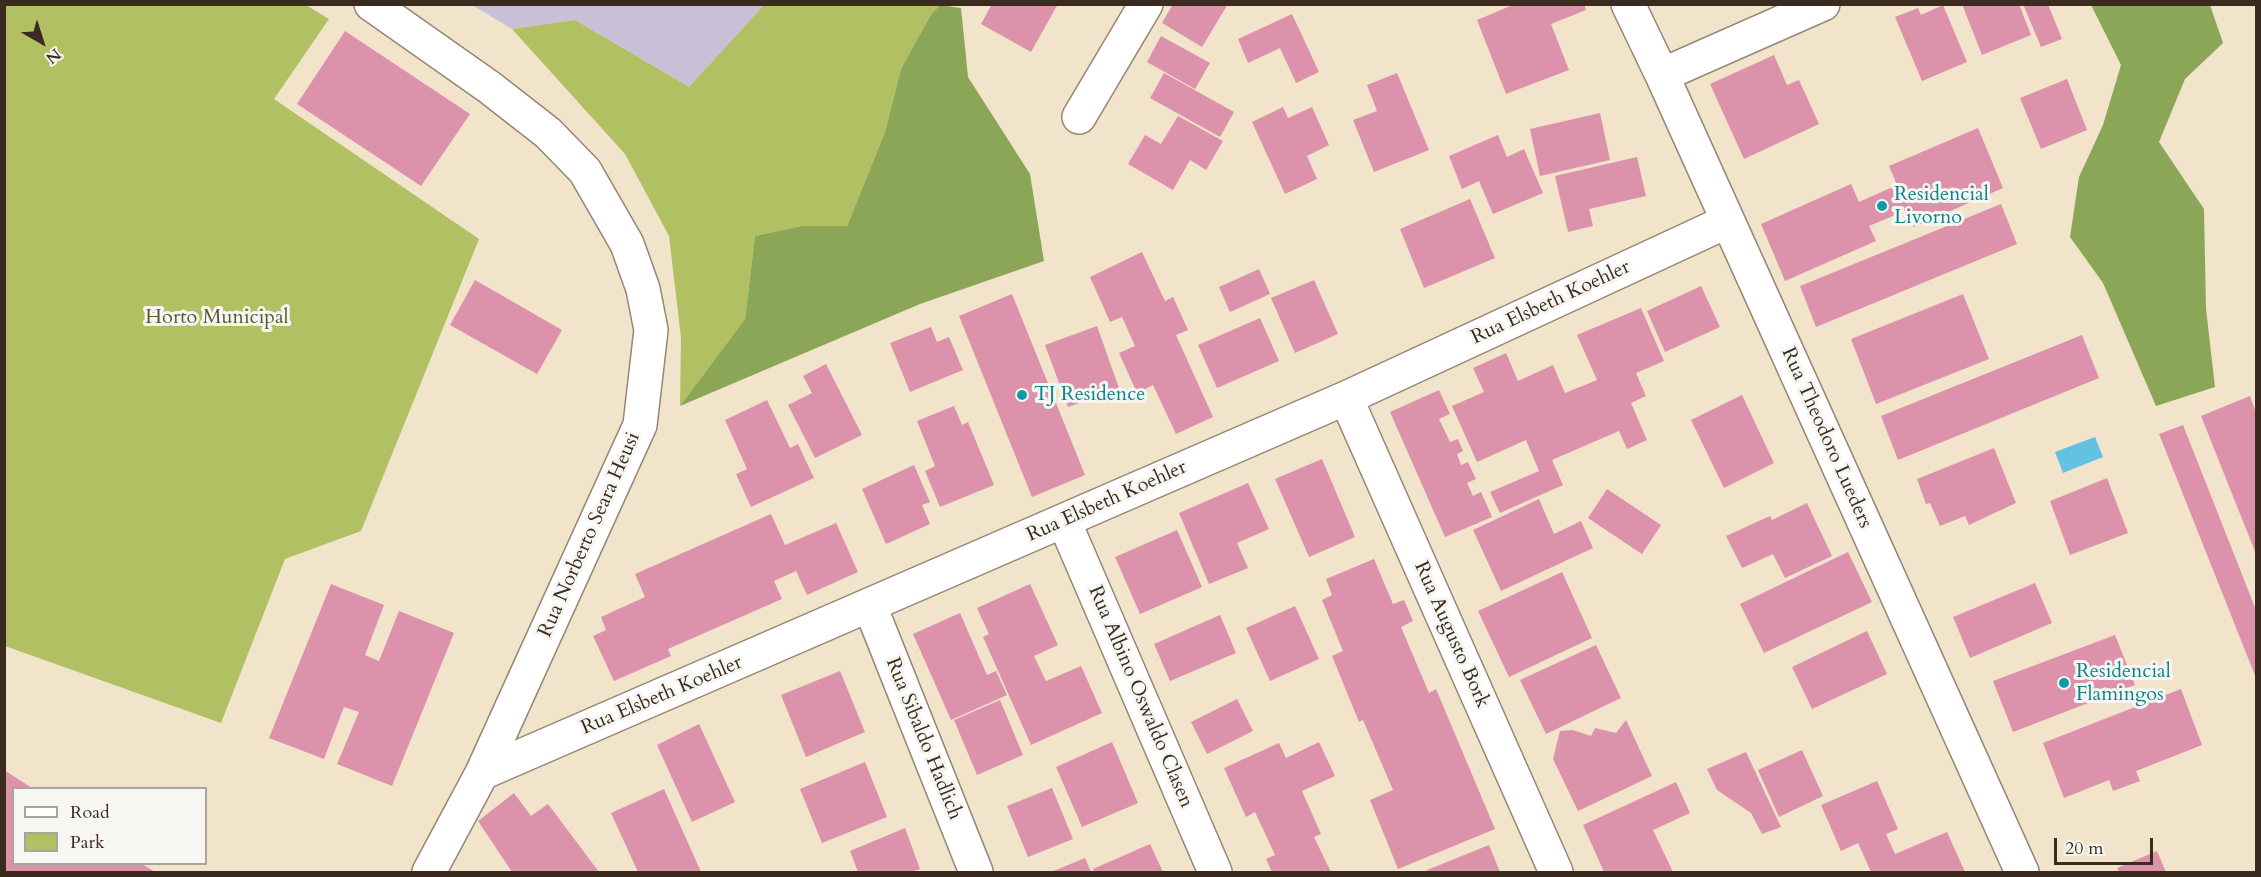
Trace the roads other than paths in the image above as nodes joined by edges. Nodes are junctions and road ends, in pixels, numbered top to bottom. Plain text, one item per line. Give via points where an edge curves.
1 (371, 4) edge
2 (1146, 4) edge
3 (1628, 4) edge
4 (1823, 4) edge
5 (1662, 75) junction
6 (1078, 117) dead end
7 (1728, 221) junction
8 (1346, 398) junction
9 (1064, 521) junction
10 (870, 606) junction
11 (482, 773) junction
12 (1556, 872) edge
13 (429, 873) edge
14 (976, 873) edge
15 (1215, 873) edge
16 (2022, 873) edge

1 - 11 street, Rua Norberto Seara Heusi via 498,93 548,133 585,171 627,244 643,289 651,330 640,424
2 - 6 street
3 - 5 street, Rua Theodoro Lueders
4 - 5 street
5 - 7 street, Rua Theodoro Lueders
7 - 8 street, Rua Elsbeth Koehler
7 - 16 street, Rua Theodoro Lueders
8 - 9 street, Rua Elsbeth Koehler
8 - 12 street, Rua Augusto Bork
9 - 10 street, Rua Elsbeth Koehler
9 - 15 street, Rua Albino Oswaldo Clasen
10 - 11 street, Rua Elsbeth Koehler
10 - 14 street, Rua Sibaldo Hadlich
11 - 13 street, Rua Norberto Seara Heusi

